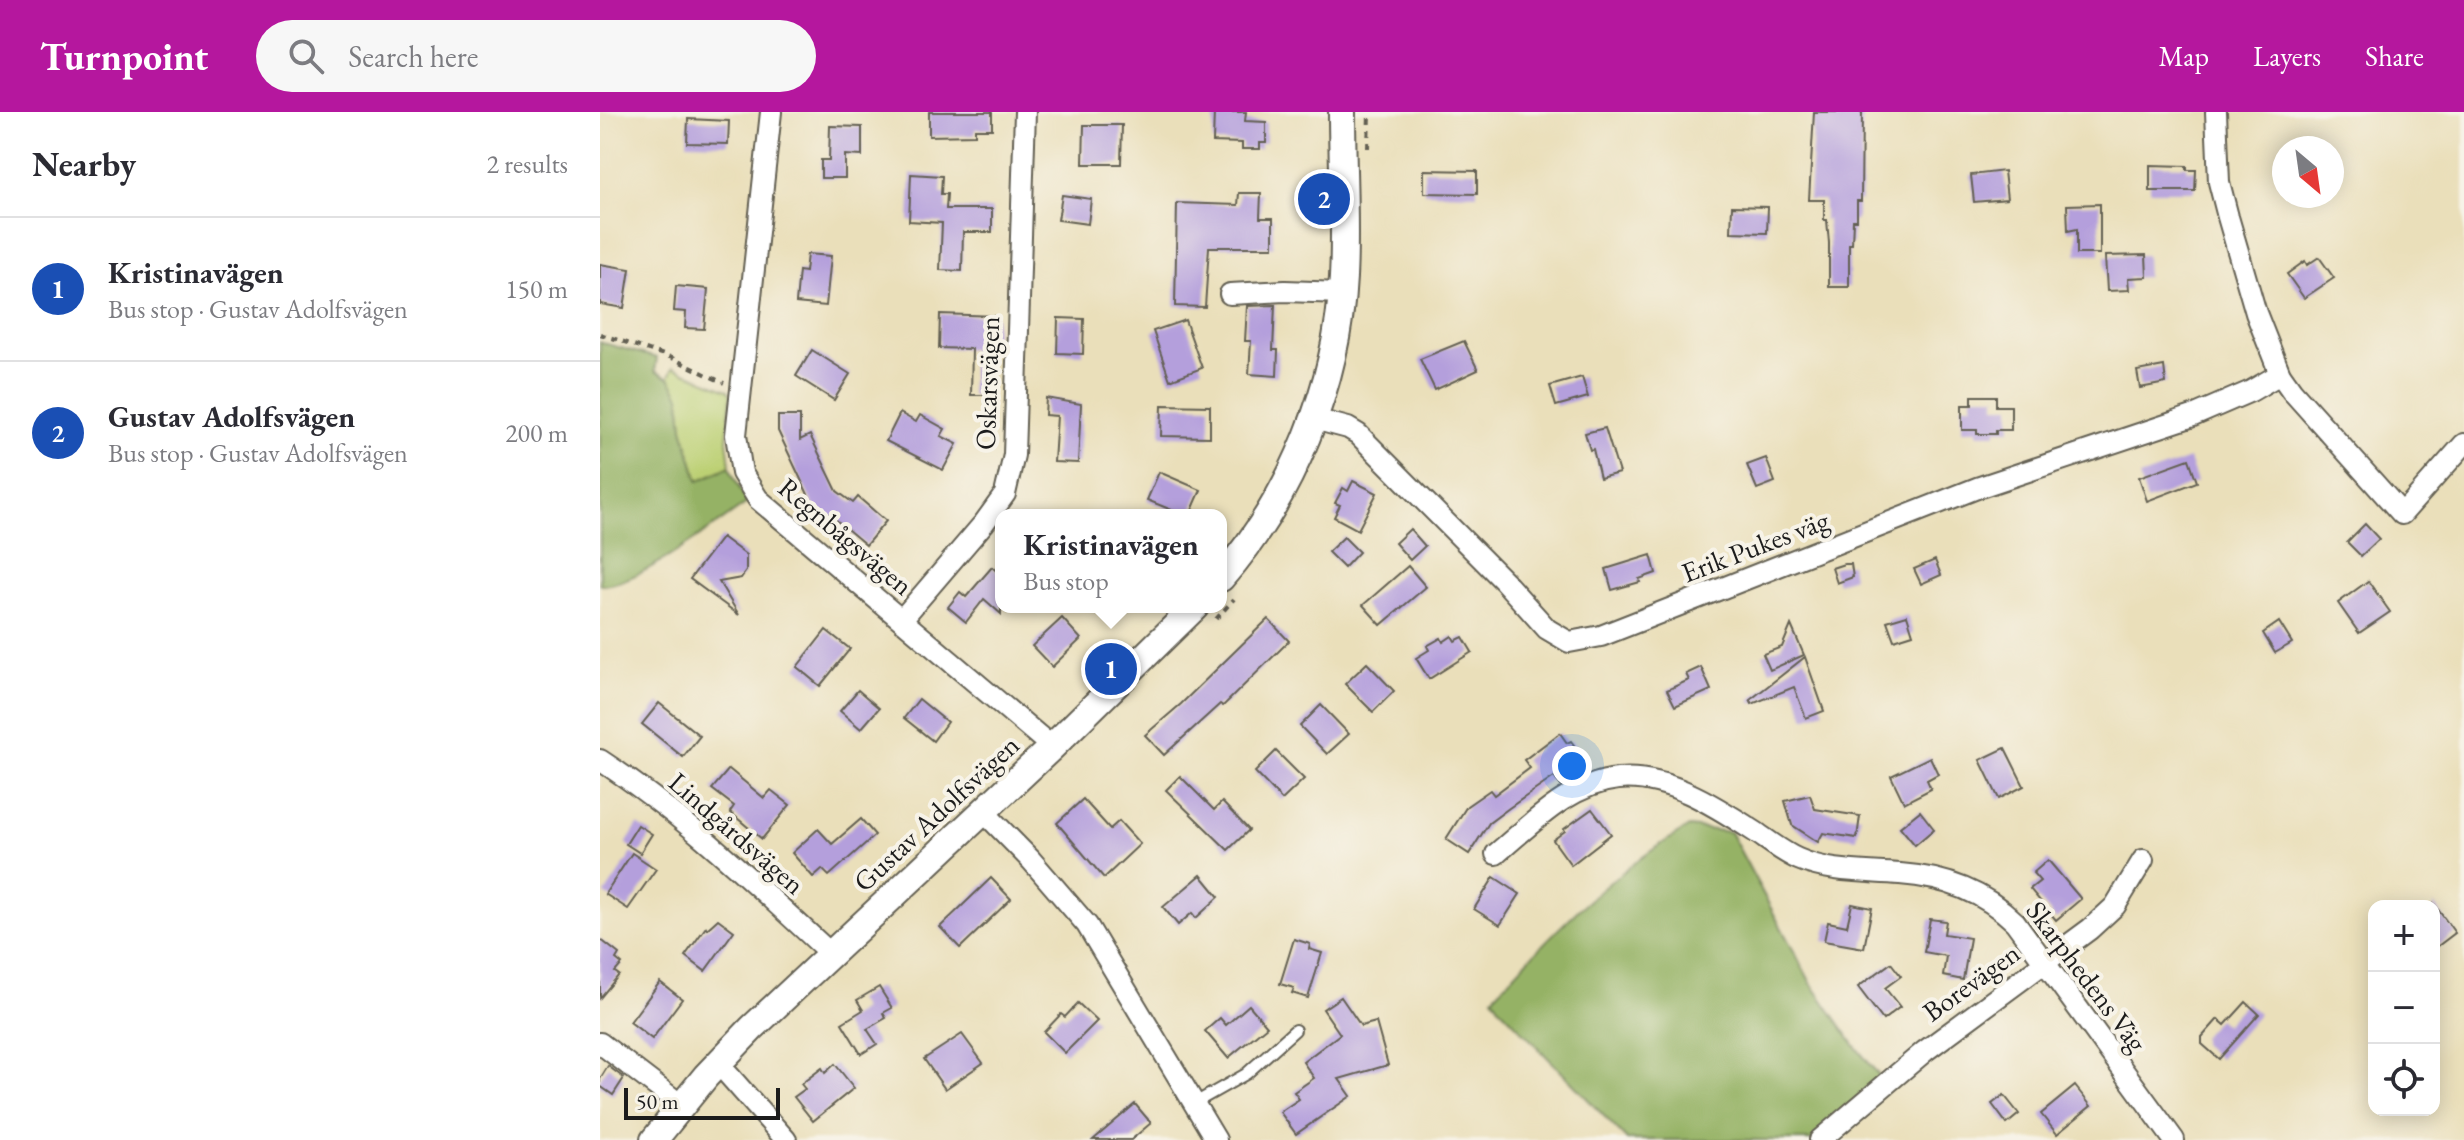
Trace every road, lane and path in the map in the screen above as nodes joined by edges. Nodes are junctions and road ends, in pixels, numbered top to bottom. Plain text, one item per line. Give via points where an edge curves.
1 (771, 112) edge
2 (1025, 112) edge
3 (1342, 112) edge
4 (2216, 112) edge
5 (1342, 293) junction
6 (1230, 294) dead end
7 (600, 334) edge
8 (2280, 374) junction
9 (742, 389) junction
10 (1314, 419) junction
11 (2464, 444) edge
12 (1227, 570) edge
13 (1189, 613) edge
14 (902, 619) junction
15 (1052, 747) junction
16 (600, 760) edge
17 (984, 812) junction
18 (1496, 854) dead end
19 (2143, 860) dead end
20 (832, 955) junction
21 (2045, 962) junction
22 (1295, 1030) dead end
23 (600, 1043) edge
24 (718, 1063) junction
25 (1193, 1104) junction
26 (681, 1105) junction
27 (654, 1140) edge
28 (786, 1140) edge
29 (1216, 1140) edge
30 (1820, 1140) edge
31 (2174, 1140) edge

1 - 9 street, Regnbågsvägen
2 - 14 street, Oskarsvägen via 1009,481 984,523
3 - 5 street
4 - 8 street via 2222,194 2256,313
5 - 6 street
5 - 10 street
7 - 9 path
8 - 10 street, Erik Pukes väg via 2193,416 1977,488 1601,636 1569,642 1547,629 1358,434
8 - 11 street via 2402,514
9 - 14 street, Regnbågsvägen via 737,451 754,493
10 - 12 street via 1273,505
13 - 15 street, Gustav Adolfsvägen
14 - 15 street, Regnbågsvägen
15 - 17 street, Gustav Adolfsvägen
16 - 20 street, Lindgårdsvägen via 691,826
17 - 20 street, Gustav Adolfsvägen
17 - 25 street via 1087,925
18 - 21 street, Skarphedens Väg via 1588,785 1636,778 1722,810 1810,864 1904,874 1978,893 2015,922
19 - 21 street, Borevägen via 2115,906
20 - 24 street, Gustav Adolfsvägen
21 - 30 street, Borevägen via 1909,1064
21 - 31 street, Skarphedens Väg
22 - 25 lane via 1246,1074
23 - 26 street
24 - 26 street, Gustav Adolfsvägen
24 - 28 street
25 - 29 street
26 - 27 street, Gustav Adolfsvägen

